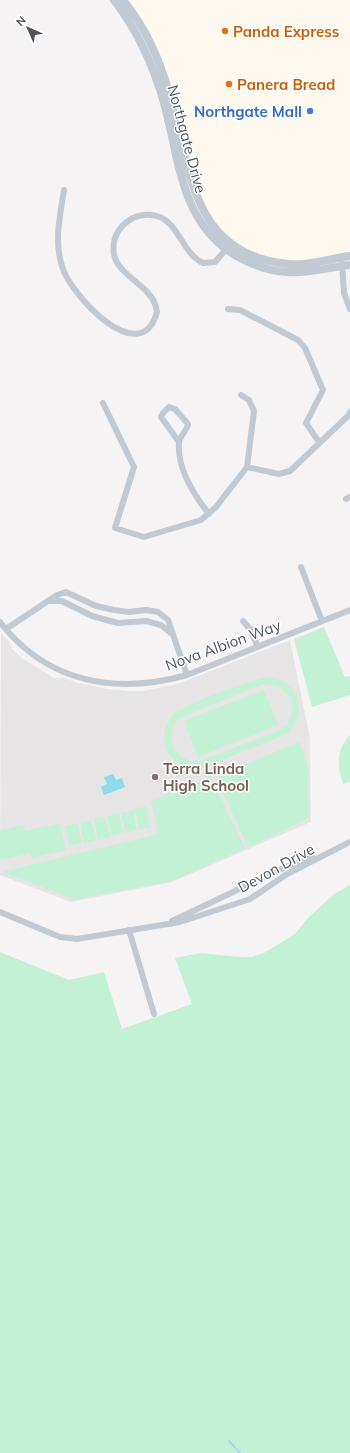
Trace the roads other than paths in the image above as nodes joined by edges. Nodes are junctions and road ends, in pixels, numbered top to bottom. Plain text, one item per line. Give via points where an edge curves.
1 (114, 0) edge
2 (123, 4) edge
3 (64, 190) dead end
4 (229, 246) junction
5 (346, 261) edge
6 (228, 309) dead end
7 (350, 309) edge
8 (241, 395) dead end
9 (103, 402) dead end
10 (350, 412) edge
11 (179, 442) junction
12 (319, 442) junction
13 (247, 467) junction
14 (209, 514) junction
15 (301, 567) dead end
16 (48, 601) junction
17 (350, 610) edge
18 (322, 620) junction
19 (243, 621) dead end
20 (0, 622) edge
21 (6, 629) junction
22 (172, 634) junction
23 (258, 647) junction
24 (187, 674) junction
25 (350, 842) edge
26 (333, 851) junction
27 (0, 912) edge
28 (161, 925) junction
29 (129, 930) junction
30 (154, 1014) dead end

1 - 2 street, Northgate Drive
2 - 4 street, Northgate Drive via 144,33 164,78 197,200 209,221
3 - 4 street via 57,247 65,275 86,305 126,334 142,333 150,328 157,312 152,297 126,274 116,261 116,236 127,221 143,215 160,217 167,222 192,256 203,263 214,262
4 - 5 street, Northgate Drive via 255,265 286,272 312,272
5 - 7 street via 344,293
6 - 12 street via 240,310 298,340 305,348 323,390 306,423
8 - 13 street via 249,400 254,411
9 - 14 street via 134,467 116,528 144,537 201,520
10 - 12 street
11 - 11 street via 188,424 169,407 161,417
11 - 14 street via 180,460 188,481
12 - 13 street via 290,471 280,474
13 - 14 street
15 - 18 street
16 - 21 street
16 - 22 street via 62,601 92,616 118,623 146,621 161,625
16 - 22 street via 66,592 96,606 114,610 158,612 168,620
17 - 18 street, Nova Albion Way
18 - 23 street, Nova Albion Way
19 - 23 street via 250,629
20 - 21 street, Nova Albion Way
21 - 24 street, Nova Albion Way via 19,643 45,662 85,679 132,685 159,682
22 - 24 street
23 - 24 street, Nova Albion Way
25 - 26 street, Devon Drive
26 - 28 street, Devon Drive via 288,866
26 - 28 street, Devon Drive via 287,874 250,899 180,922
27 - 29 street, Devon Drive via 60,937 77,939
28 - 29 street, Devon Drive
29 - 30 street

